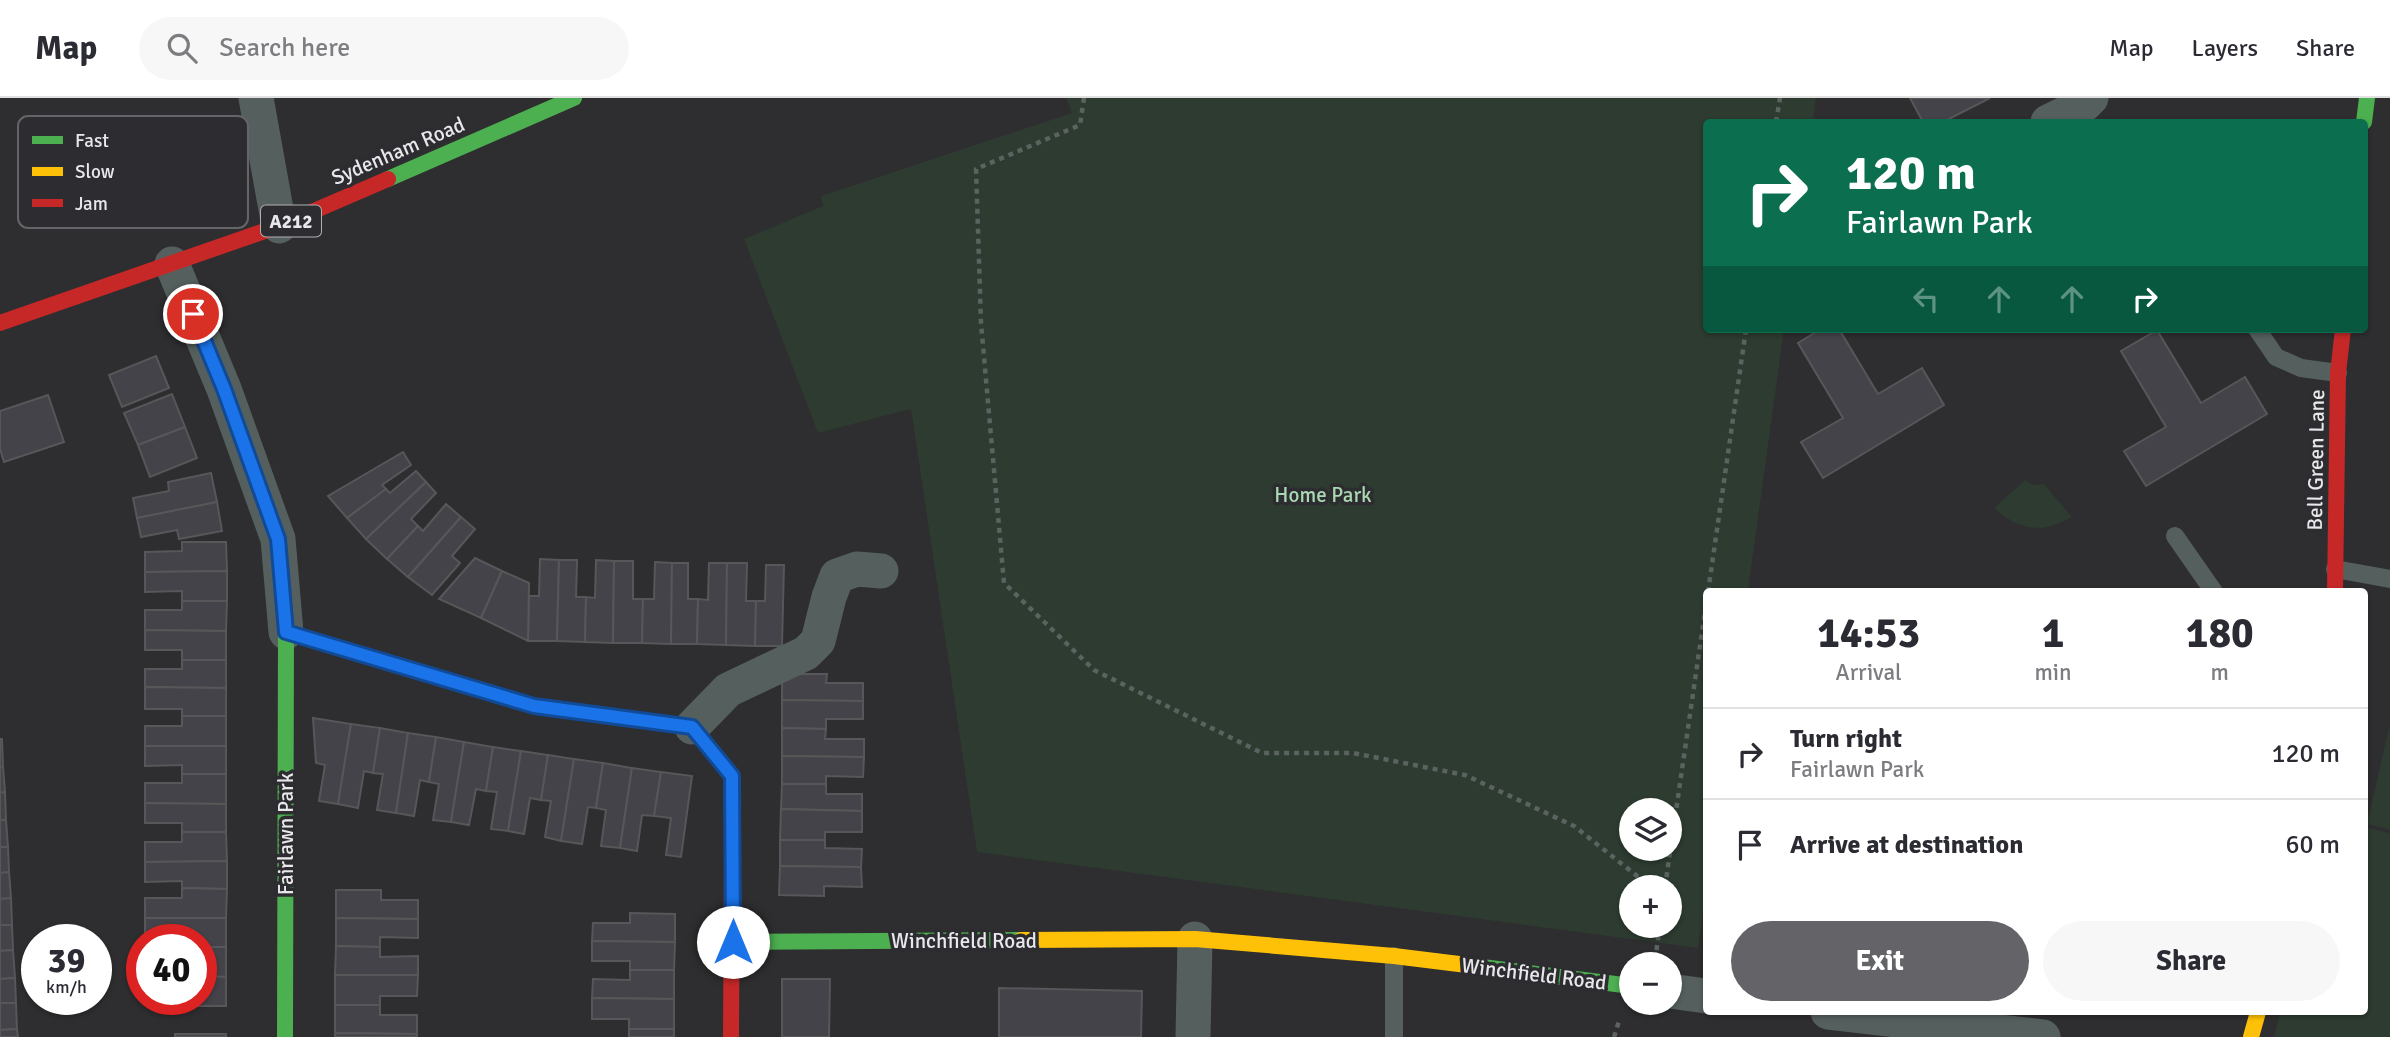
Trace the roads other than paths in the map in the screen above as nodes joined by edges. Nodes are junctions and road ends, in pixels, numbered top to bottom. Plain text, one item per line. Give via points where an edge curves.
1 (256, 98) edge
2 (574, 98) edge
3 (2091, 98) edge
4 (2367, 98) edge
5 (2054, 119) edge
6 (2364, 119) edge
7 (279, 226) junction
8 (172, 264) junction
9 (0, 323) edge
10 (2260, 333) edge
11 (2343, 333) edge
12 (2339, 373) junction
13 (2175, 536) dead end
14 (2335, 569) junction
15 (881, 571) dead end
16 (2390, 579) edge
17 (2211, 588) edge
18 (2335, 588) edge
19 (286, 632) junction
20 (692, 727) junction
21 (1195, 939) junction
22 (733, 942) junction
23 (1394, 956) junction
24 (1619, 984) edge
25 (1682, 993) edge
26 (1703, 996) edge
27 (1879, 1015) edge
28 (2257, 1015) edge
29 (1981, 1021) edge
30 (285, 1037) edge
31 (731, 1037) edge
32 (1193, 1037) edge
33 (1394, 1037) edge
34 (2043, 1037) edge
35 (2251, 1037) edge

1 - 7 street
2 - 7 street, Sydenham Road / A212
3 - 5 street
4 - 6 street
7 - 8 street, Sydenham Road / A212
8 - 9 street, Sydenham Road / A212
8 - 19 street, Fairlawn Park via 224,389 278,539
10 - 12 lane via 2276,357 2301,368
11 - 12 street, Bell Green Lane
12 - 14 street, Bell Green Lane
13 - 17 lane
14 - 16 lane
14 - 18 street, Bell Green Lane
15 - 20 street via 857,569 838,576 818,641 806,653 728,690
19 - 20 street via 534,706
19 - 30 street, Fairlawn Park
20 - 22 street via 732,776
21 - 22 street, Winchfield Road
21 - 23 street, Winchfield Road
21 - 32 street
22 - 31 street
23 - 24 street, Winchfield Road
23 - 33 lane
25 - 26 street
27 - 29 street
28 - 35 street
29 - 34 street

